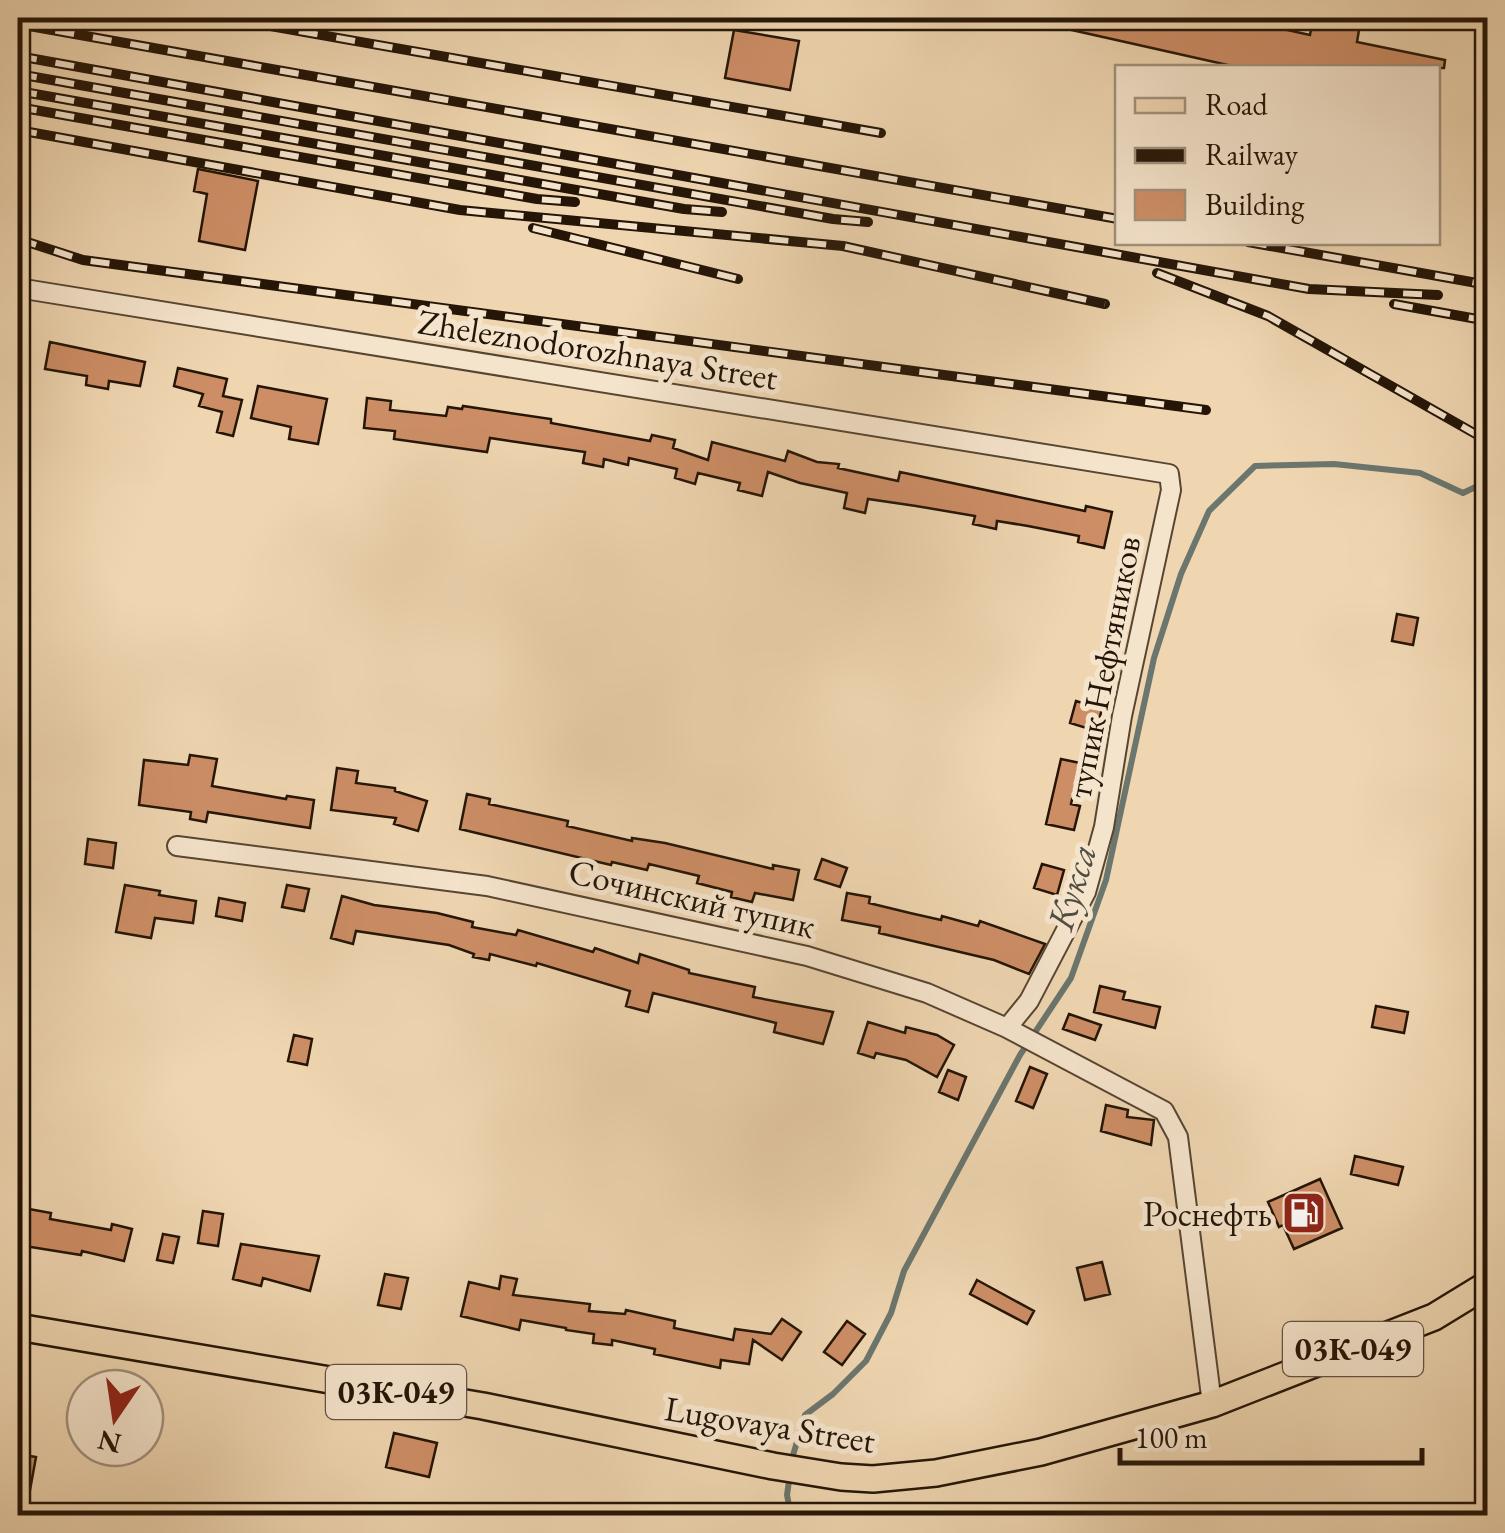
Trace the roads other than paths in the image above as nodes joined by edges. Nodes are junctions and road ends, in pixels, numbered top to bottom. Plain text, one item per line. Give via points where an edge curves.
1 (18, 288) edge
2 (1168, 474) joint
3 (177, 846) dead end
4 (1013, 1031) junction
5 (1488, 1284) edge
6 (18, 1326) edge
7 (1212, 1404) junction

1 - 2 street, Zheleznodorozhnaya Street
2 - 4 street, тупик Нефтяников via 1171,490 1091,876
3 - 4 street, Сочинский тупик via 487,886 643,919 807,956 927,993
4 - 7 street, Сочинский тупик via 1164,1111 1178,1137
5 - 7 main road, Lugovaya Street / 03К-049 via 1434,1317
6 - 7 main road, Lugovaya Street / 03К-049 via 483,1406 772,1466 874,1478 1042,1452

